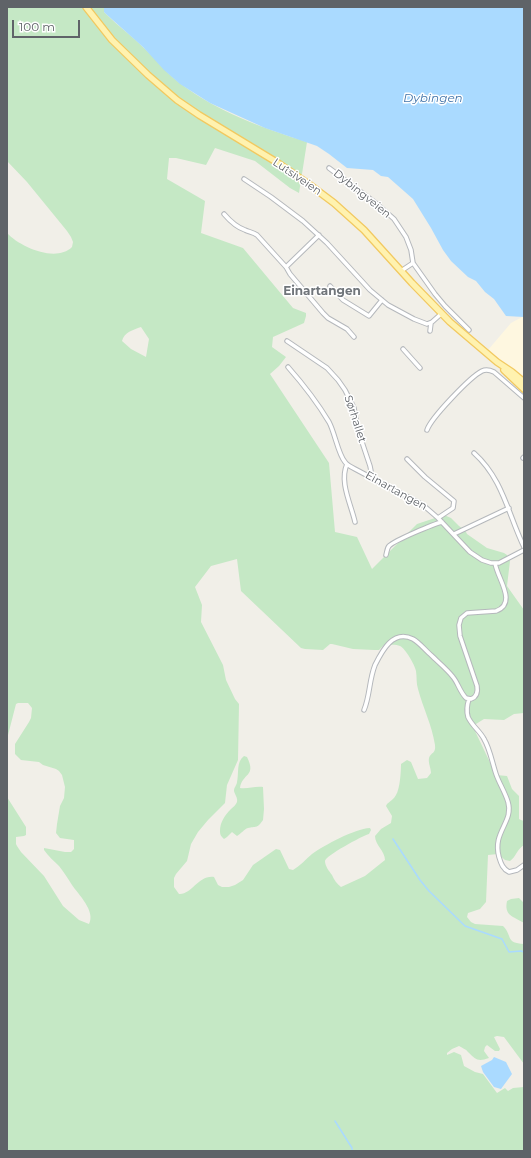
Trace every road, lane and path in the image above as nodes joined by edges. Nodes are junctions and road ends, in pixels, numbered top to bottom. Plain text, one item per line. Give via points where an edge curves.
1 (86, 7) edge
2 (330, 168) dead end
3 (244, 179) dead end
4 (224, 214) dead end
5 (319, 235) junction
6 (413, 263) junction
7 (286, 267) junction
8 (401, 271) junction
9 (330, 286) dead end
10 (382, 300) junction
11 (441, 314) junction
12 (431, 323) junction
13 (469, 330) dead end
14 (430, 331) dead end
15 (354, 337) dead end
16 (287, 341) dead end
17 (403, 349) dead end
18 (497, 362) junction
19 (288, 367) dead end
20 (420, 368) dead end
21 (524, 382) edge
22 (524, 389) edge
23 (524, 398) edge
24 (427, 430) dead end
25 (474, 453) dead end
26 (407, 459) dead end
27 (347, 464) junction
28 (370, 476) junction
29 (509, 508) junction
30 (438, 518) junction
31 (355, 522) dead end
32 (442, 522) junction
33 (454, 534) junction
34 (524, 548) edge
35 (386, 555) dead end
36 (495, 564) junction
37 (469, 699) junction
38 (364, 710) dead end
39 (524, 864) edge

1 - 8 main road, Lutsiveien via 112,40 165,90 187,108 324,194 364,230
2 - 6 street, Dybingveien via 394,219 406,237
3 - 5 street
4 - 7 street via 238,227 255,233
5 - 7 street
5 - 10 street
6 - 8 street
6 - 13 street, Dybingveien via 448,310
7 - 15 street via 323,313 347,329
8 - 11 main road, Lutsiveien
9 - 10 street via 347,303 369,316
10 - 12 street via 414,319
11 - 12 street
11 - 18 main road, Lutsiveien
12 - 14 street
16 - 28 street, Sørhallet via 327,368 345,390 354,408 370,466
17 - 20 street
18 - 21 main road, Lutsiveien
18 - 22 main road, Lutsiveien
19 - 27 street via 329,422
23 - 24 street via 494,372 484,370 454,396
25 - 29 street via 492,474
26 - 30 street via 454,501 453,508
27 - 28 street, Einartangen
27 - 31 street via 345,485
28 - 30 street, Einartangen via 423,505
29 - 33 street
29 - 34 street
30 - 32 street, Einartangen
32 - 33 street, Einartangen
32 - 35 street, Einartangen via 395,542 389,547
33 - 36 street, Einartangen via 476,557
34 - 36 street
36 - 37 street via 506,595 505,604 496,611 467,613 461,618 459,625 460,636 478,688 476,695
37 - 38 street via 463,695 454,677 418,643 400,637 389,642 379,657 372,674
37 - 39 street via 468,715 471,723 485,740 508,804 508,816 497,840 500,862 509,872

